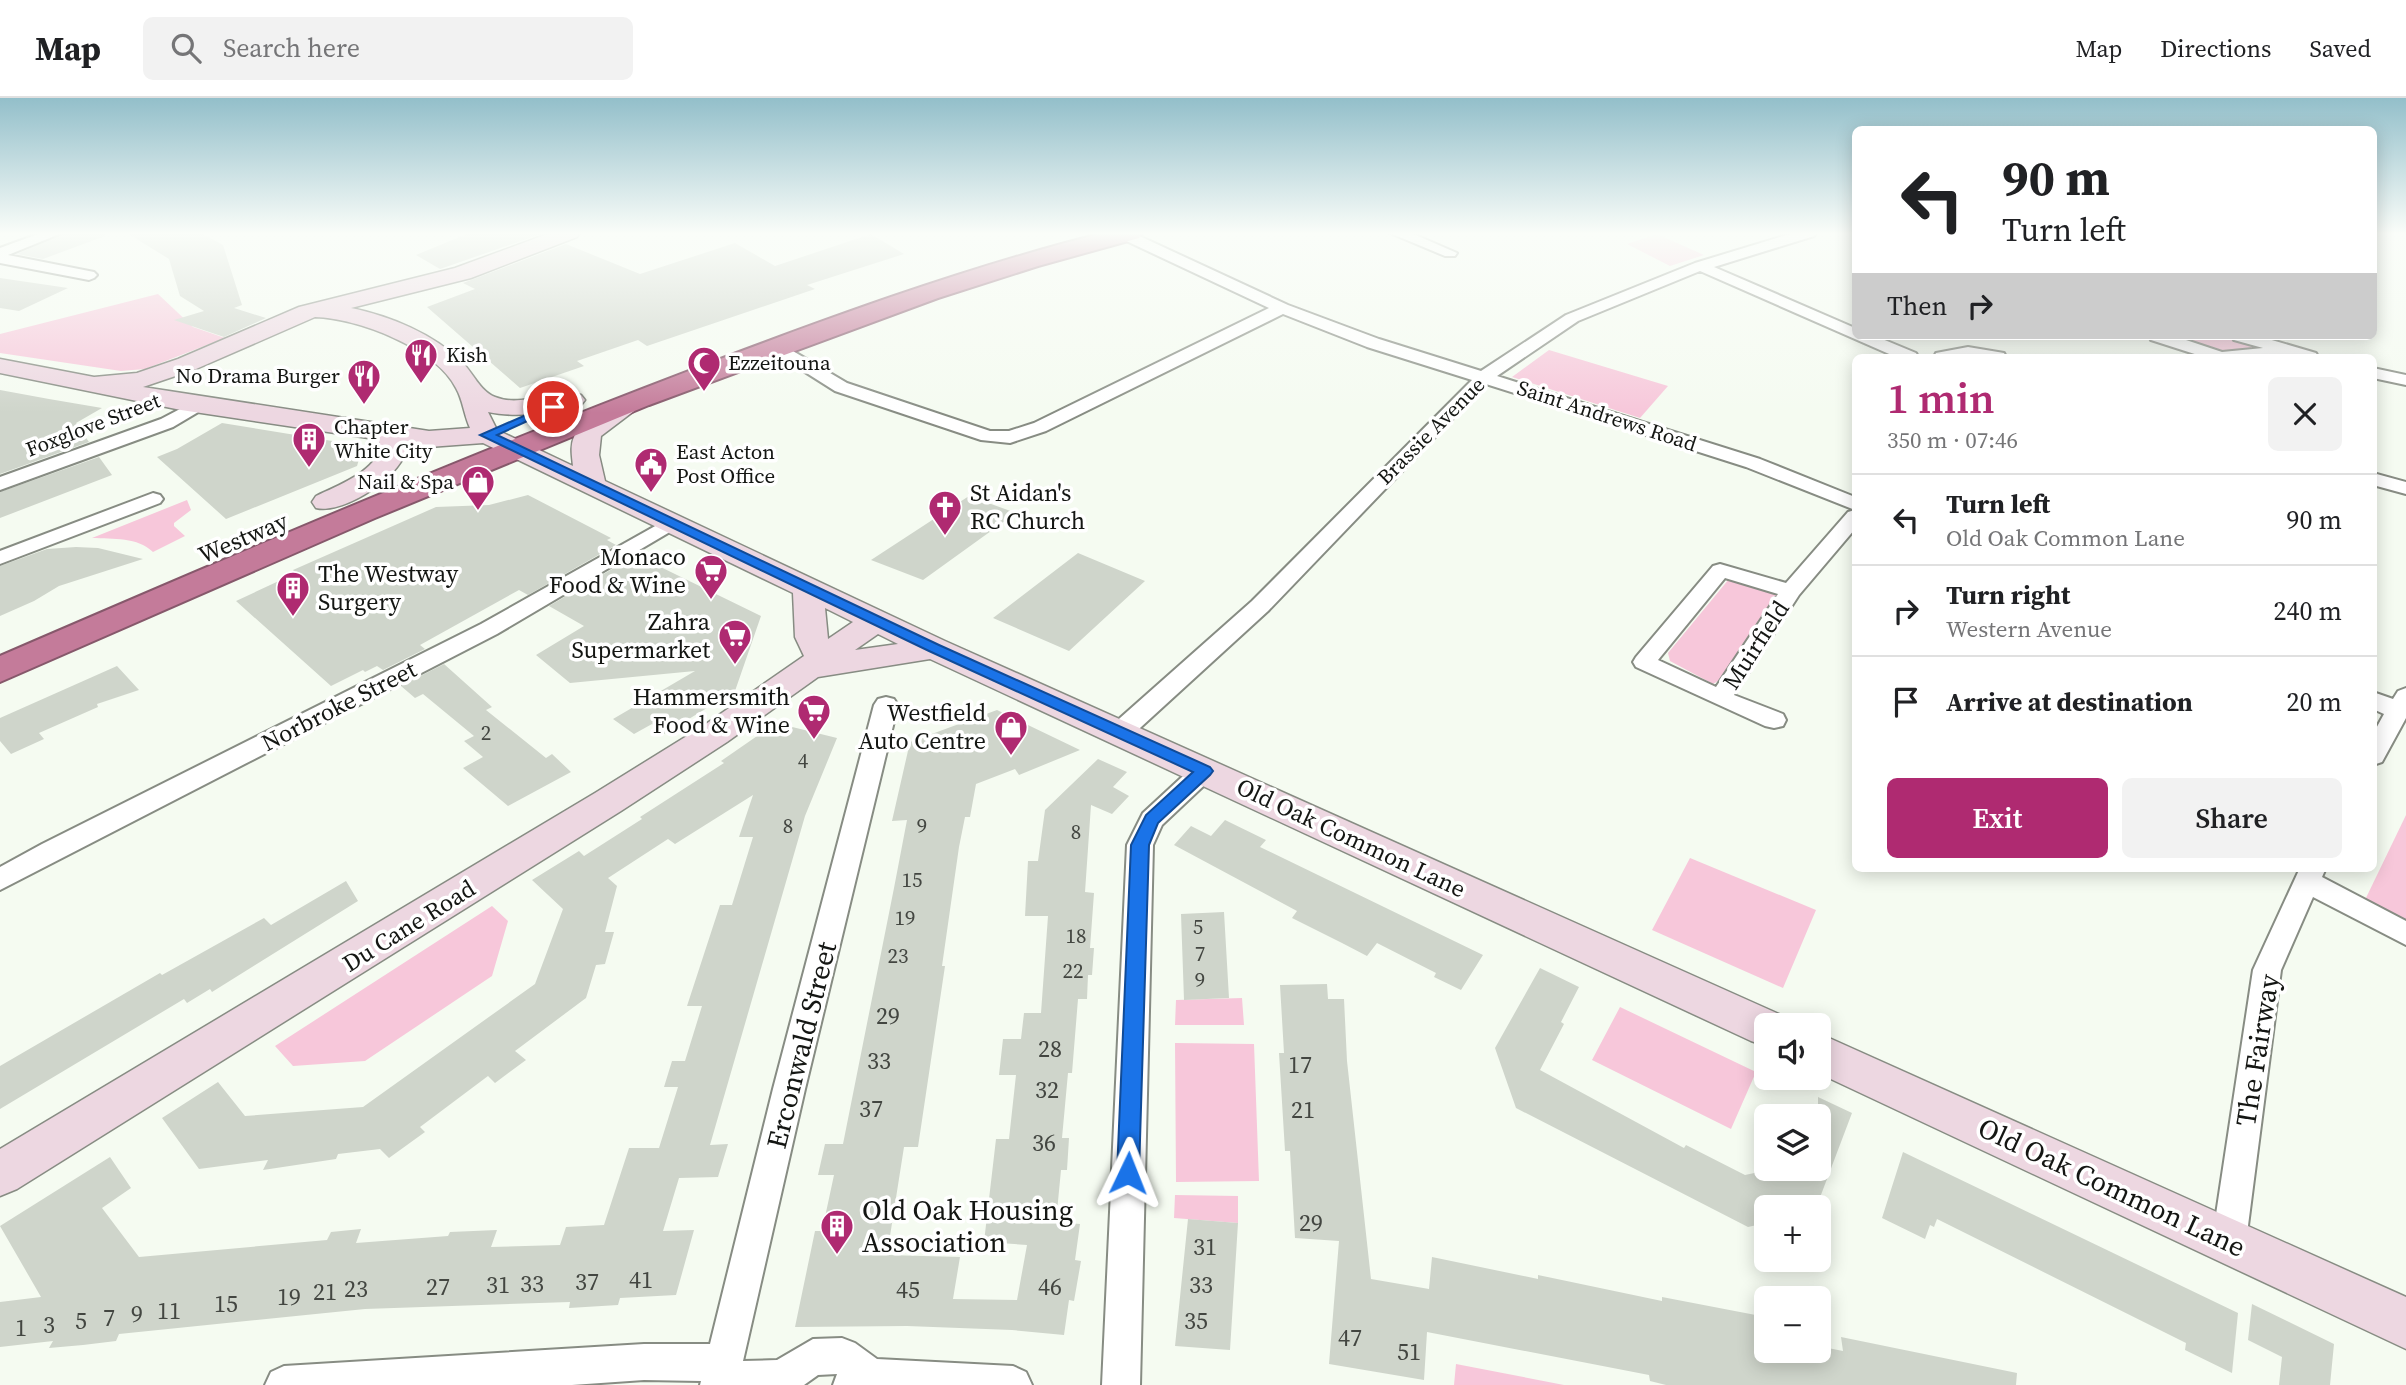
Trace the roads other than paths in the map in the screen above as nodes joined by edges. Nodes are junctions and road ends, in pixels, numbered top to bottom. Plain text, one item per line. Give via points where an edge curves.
1 (383, 293) edge
2 (425, 293) edge
3 (877, 293) edge
4 (922, 293) edge
5 (1253, 293) edge
6 (1633, 293) edge
7 (1762, 293) edge
8 (1282, 307) junction
9 (307, 312) junction
10 (390, 327) junction
11 (1852, 333) edge
12 (1870, 340) edge
13 (2169, 340) edge
14 (2253, 340) edge
15 (775, 348) junction
16 (2289, 351) junction
17 (1903, 354) edge
18 (1958, 354) edge
19 (1980, 354) edge
20 (2212, 354) edge
21 (2255, 354) edge
22 (2300, 354) edge
23 (187, 365) junction
24 (0, 366) edge
25 (2377, 374) edge
26 (1483, 377) junction
27 (2406, 380) edge
28 (97, 384) junction
29 (470, 390) junction
30 (572, 400) junction
31 (625, 405) junction
32 (183, 410) junction
33 (381, 431) junction
34 (486, 435) junction
35 (516, 449) junction
36 (2377, 480) edge
37 (592, 483) junction
38 (0, 484) edge
39 (2406, 488) edge
40 (153, 499) dead end
41 (326, 502) junction
42 (1852, 503) edge
43 (1852, 520) edge
44 (673, 522) junction
45 (0, 558) edge
46 (808, 587) junction
47 (1791, 591) junction
48 (877, 620) junction
49 (0, 641) edge
50 (934, 648) junction
51 (817, 663) junction
52 (0, 670) edge
53 (1720, 698) junction
54 (2377, 700) edge
55 (2402, 703) edge
56 (886, 705) dead end
57 (1774, 720) dead end
58 (1120, 732) junction
59 (2377, 749) edge
60 (1204, 771) junction
61 (2309, 875) edge
62 (0, 880) edge
63 (2406, 934) edge
64 (1754, 1023) edge
65 (1831, 1058) edge
66 (0, 1174) edge
67 (2229, 1241) junction
68 (2406, 1323) edge
69 (721, 1376) edge
70 (861, 1381) edge
71 (788, 1382) edge
72 (284, 1385) edge
73 (1013, 1385) edge
74 (1121, 1385) edge

1 - 9 street
2 - 10 street via 400,306
3 - 30 highway, Westway
4 - 15 highway, Westway
5 - 8 street, Saint Andrews Road
6 - 26 street, Brassie Avenue via 1572,318
7 - 11 street
8 - 15 street via 1040,427 1010,437 988,436 841,387
8 - 26 street, Saint Andrews Road via 1373,343
9 - 10 street via 339,310
9 - 23 street
10 - 29 street via 452,366
12 - 17 street
13 - 20 street
14 - 16 street
15 - 31 highway, Westway
16 - 21 street
16 - 22 street
18 - 19 street
23 - 28 street via 140,380
23 - 32 street via 162,384
24 - 28 street
25 - 27 street
26 - 42 street, Saint Andrews Road via 1754,463
26 - 58 street, Brassie Avenue via 1260,606
28 - 32 street
29 - 30 street via 490,404
29 - 33 street via 464,402 449,412
29 - 34 street
30 - 34 highway, Westway
31 - 35 highway, Westway
31 - 37 street via 587,437 583,453
32 - 33 street
32 - 38 street, Foxglove Street
33 - 34 street via 429,439
33 - 41 street via 395,446 388,463
34 - 35 street, Old Oak Common Lane
34 - 41 highway, Westway
35 - 37 street, Old Oak Common Lane
35 - 52 highway, Westway
36 - 39 street
37 - 44 street, Old Oak Common Lane
40 - 45 street
41 - 49 highway, Westway
43 - 47 street, Muirfield
44 - 46 street, Old Oak Common Lane
44 - 62 street, Norbroke Street via 489,629
46 - 48 street, Old Oak Common Lane
46 - 51 street
47 - 53 street, Muirfield
47 - 53 street, Muirfield via 1720,570 1644,662
48 - 50 street, Old Oak Common Lane
48 - 51 street, Du Cane Road
50 - 51 street, Du Cane Road
50 - 58 street, Old Oak Common Lane
51 - 66 street, Du Cane Road via 715,734 486,878
53 - 57 street, Muirfield
54 - 55 street
55 - 59 street
56 - 69 street, Erconwald Street
58 - 60 street, Old Oak Common Lane
60 - 64 street, Old Oak Common Lane
60 - 74 street via 1152,820 1140,845
61 - 63 street
61 - 67 street, The Fairway via 2267,970
65 - 67 street, Old Oak Common Lane
67 - 68 street, Old Oak Common Lane
69 - 71 street
69 - 72 street via 644,1362
70 - 71 street via 842,1356 813,1357
70 - 73 street

